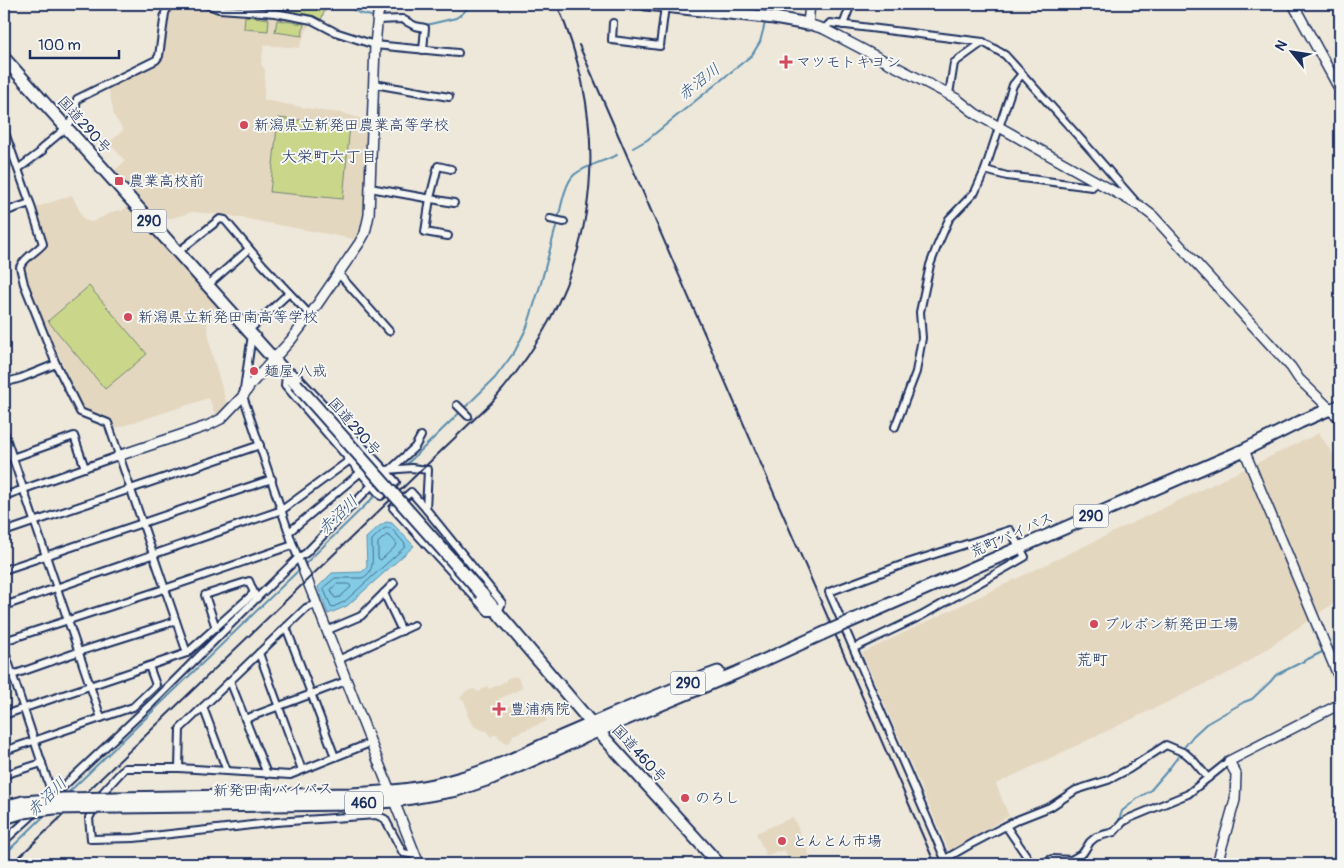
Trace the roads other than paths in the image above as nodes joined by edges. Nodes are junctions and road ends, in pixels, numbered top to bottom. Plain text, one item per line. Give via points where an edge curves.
1 (169, 4) edge
2 (206, 4) edge
3 (382, 4) edge
4 (646, 4) edge
5 (810, 4) edge
6 (851, 4) edge
7 (1293, 4) edge
8 (665, 6) junction
9 (222, 7) edge
10 (722, 8) edge
11 (378, 17) junction
12 (612, 23) dead end
13 (808, 24) junction
14 (843, 25) junction
15 (824, 29) junction
16 (983, 42) junction
17 (375, 45) junction
18 (423, 50) junction
19 (458, 53) dead end
20 (4, 58) edge
21 (1022, 74) junction
22 (374, 84) junction
23 (1340, 90) edge
24 (949, 94) junction
25 (449, 97) dead end
26 (999, 127) junction
27 (66, 128) junction
28 (4, 130) edge
29 (451, 168) dead end
30 (18, 169) junction
31 (985, 170) junction
32 (1096, 181) junction
33 (370, 188) junction
34 (430, 198) junction
35 (30, 203) junction
36 (454, 203) dead end
37 (1137, 204) junction
38 (4, 212) edge
39 (550, 219) dead end
40 (564, 222) dead end
41 (448, 236) dead end
42 (249, 249) junction
43 (178, 252) junction
44 (338, 273) junction
45 (208, 285) junction
46 (289, 293) junction
47 (310, 315) junction
48 (389, 331) dead end
49 (250, 333) junction
50 (275, 359) junction
51 (56, 364) junction
52 (288, 374) junction
53 (4, 383) edge
54 (243, 396) junction
55 (457, 405) dead end
56 (1335, 407) edge
57 (468, 416) dead end
58 (1340, 416) edge
59 (894, 427) dead end
60 (4, 432) edge
61 (421, 436) dead end
62 (260, 446) junction
63 (1244, 450) junction
64 (118, 456) junction
65 (12, 458) junction
66 (350, 460) junction
67 (85, 468) junction
68 (388, 470) junction
69 (361, 472) junction
70 (272, 479) junction
71 (372, 486) junction
72 (23, 489) junction
73 (130, 489) junction
74 (4, 496) edge
75 (426, 509) junction
76 (282, 510) junction
77 (34, 521) junction
78 (142, 523) junction
79 (4, 532) edge
80 (290, 532) junction
81 (293, 545) junction
82 (1021, 547) junction
83 (153, 554) junction
84 (46, 555) junction
85 (298, 558) junction
86 (4, 570) edge
87 (304, 572) joint
88 (394, 583) dead end
89 (56, 587) junction
90 (164, 589) junction
91 (384, 593) junction
92 (255, 596) junction
93 (316, 604) junction
94 (4, 606) edge
95 (498, 612) junction
96 (68, 620) junction
97 (176, 621) junction
98 (414, 625) dead end
99 (286, 627) junction
100 (216, 628) junction
101 (328, 630) junction
102 (402, 631) junction
103 (4, 641) edge
104 (854, 648) junction
105 (4, 649) edge
106 (78, 652) junction
107 (187, 653) junction
108 (259, 653) junction
109 (338, 660) junction
110 (149, 666) junction
111 (13, 675) junction
112 (4, 678) edge
113 (1340, 680) edge
114 (230, 681) junction
115 (346, 681) junction
116 (90, 686) junction
117 (311, 694) junction
118 (1340, 704) edge
119 (278, 706) junction
120 (203, 707) junction
121 (24, 708) junction
122 (4, 715) edge
123 (101, 718) junction
124 (245, 719) junction
125 (595, 727) junction
126 (34, 741) junction
127 (370, 742) junction
128 (4, 751) edge
129 (335, 758) junction
130 (1229, 761) junction
131 (42, 762) junction
132 (179, 768) junction
133 (302, 770) junction
134 (227, 771) junction
135 (267, 774) junction
136 (4, 775) edge
137 (1208, 778) junction
138 (392, 796) junction
139 (53, 797) junction
140 (4, 807) edge
141 (23, 807) junction
142 (4, 818) edge
143 (1006, 826) junction
144 (4, 841) edge
145 (416, 854) junction
146 (419, 864) edge
147 (719, 864) edge
148 (1032, 864) edge
149 (1042, 864) edge
150 (1218, 864) edge

1 - 27 street via 159,56 153,62 77,99 74,118
2 - 9 street
3 - 11 street
4 - 8 highway
5 - 13 street
6 - 14 street
7 - 23 street
8 - 10 highway
8 - 12 street via 660,46 612,40
9 - 17 street via 312,20 335,32
10 - 13 highway
11 - 17 street
11 - 18 street via 402,18 425,28
13 - 15 street
14 - 15 street via 830,23
14 - 16 street
15 - 24 street
16 - 21 street via 1005,55
16 - 24 street via 954,63
17 - 18 street
17 - 22 street
18 - 19 street
20 - 27 highway, 国道290号 / 290
21 - 26 street via 1013,85
21 - 37 street
22 - 25 street
22 - 33 street
24 - 26 street
26 - 31 street
26 - 32 street
27 - 30 street
27 - 43 highway, 国道290号 / 290
28 - 30 street
29 - 34 street via 438,166
30 - 35 street
31 - 32 street via 1092,187
31 - 59 street via 975,192 948,219 930,265 920,312 922,338 916,372
32 - 37 street
33 - 34 street
33 - 44 street via 365,233
34 - 36 street
34 - 41 street via 425,232
35 - 38 street
35 - 51 street via 43,244 20,267
37 - 56 street via 1153,216 1299,379
39 - 40 street
42 - 43 street via 225,220 220,219
42 - 45 street
42 - 46 street
43 - 45 highway, 国道290号 / 290
44 - 47 street
44 - 48 street
45 - 49 highway, 国道290号 / 290
46 - 47 street
46 - 49 street
47 - 50 street
49 - 50 highway, 国道290号 / 290
49 - 54 street
50 - 52 highway, 国道290号 / 290
50 - 54 street
51 - 53 street
51 - 64 street via 80,412 108,423
52 - 66 street via 285,385
52 - 68 street via 291,372 297,376
52 - 95 highway, 国道290号 / 290, bridge
54 - 62 street
54 - 64 street via 221,419
55 - 57 street
56 - 58 highway
56 - 63 highway, 荒町バイパス / 290
60 - 65 street
61 - 68 street via 415,447
62 - 70 street
62 - 73 street
63 - 82 highway, 荒町バイパス / 290
63 - 113 street
64 - 67 street
64 - 73 street
65 - 67 street via 74,436
65 - 72 street
66 - 69 street
66 - 76 street
67 - 72 street
68 - 71 street via 396,482 390,489 380,496
68 - 75 street via 428,470
69 - 71 street
69 - 80 street
70 - 76 street
70 - 78 street
71 - 85 street
72 - 74 street
72 - 77 street
73 - 77 street
73 - 78 street
75 - 95 street via 502,603
75 - 95 street via 411,492 393,508 488,612
76 - 80 street
76 - 83 street
77 - 79 street
77 - 84 street
78 - 83 street
78 - 84 street
80 - 81 street
81 - 85 street
81 - 90 street
82 - 104 street via 1025,557 921,616
82 - 104 street via 1010,530 829,592
82 - 125 highway, 荒町バイパス / 290, bridge via 786,649 685,684
83 - 89 street
83 - 90 street
84 - 86 street
84 - 89 street
85 - 87 street
85 - 92 street
87 - 93 street
88 - 91 street
89 - 94 street
89 - 96 street
90 - 96 street
90 - 97 street
91 - 101 street via 361,616
91 - 102 street
92 - 100 street
92 - 100 street via 249,581 205,596
92 - 139 street via 152,703
93 - 99 street via 306,608
93 - 101 street
95 - 125 highway, 国道290号 / 290
96 - 103 street
96 - 106 street
97 - 106 street
97 - 107 street
98 - 102 street
99 - 108 street
99 - 117 street
100 - 107 street
101 - 109 street
102 - 109 street
104 - 143 street via 946,859
105 - 111 street
106 - 111 street
106 - 116 street
107 - 110 street
108 - 114 street
108 - 119 street
109 - 115 street
110 - 116 street
110 - 123 street via 156,685 133,707
111 - 112 street
111 - 121 street
114 - 120 street
114 - 124 street
115 - 117 street
115 - 127 street
116 - 121 street
116 - 123 street
117 - 119 street
117 - 129 street
118 - 130 street
119 - 124 street
119 - 133 street
120 - 132 street via 180,729
120 - 134 street
121 - 122 street
121 - 126 street
123 - 126 street
124 - 135 street
125 - 138 highway, 新発田南バイパス / 460 via 474,774
125 - 147 highway, 国道460号
126 - 128 street
126 - 131 street
127 - 129 street
127 - 138 street
129 - 133 street
130 - 137 street
130 - 150 street via 1236,774 1235,800
131 - 136 street
131 - 139 street
132 - 134 street
132 - 145 street via 125,768 104,790 89,818 91,839 134,838 376,815 385,819 403,853
133 - 135 street via 290,775
134 - 135 street
137 - 143 street via 1185,753 1166,745 1108,780 1076,790 1050,807
137 - 149 street via 1188,794 1123,822 1114,832 1096,837 1083,853 1071,860 1052,859
138 - 141 highway, 新発田南バイパス / 460, bridge via 351,794 117,802 63,799
138 - 145 street
139 - 144 street
140 - 141 highway, 460
141 - 142 highway, 460
143 - 148 street
145 - 146 street

